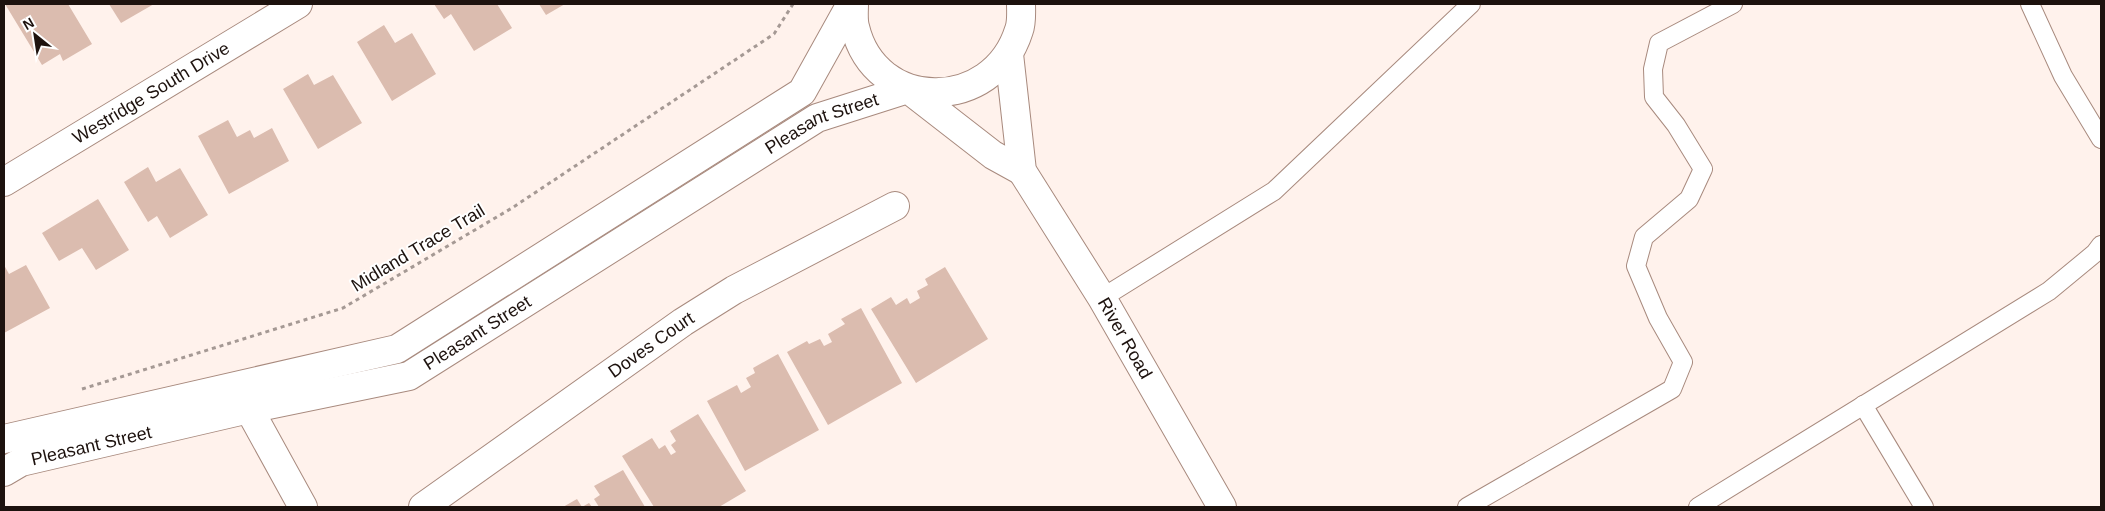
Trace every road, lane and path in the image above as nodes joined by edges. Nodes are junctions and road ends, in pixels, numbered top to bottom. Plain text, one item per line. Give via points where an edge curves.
1 (298, 4) edge
2 (793, 4) edge
3 (852, 4) edge
4 (1041, 4) edge
5 (1471, 4) edge
6 (1733, 4) edge
7 (2030, 4) edge
8 (1021, 12) edge
9 (1009, 54) junction
10 (908, 89) junction
11 (2101, 138) edge
12 (1022, 171) junction
13 (4, 182) edge
14 (895, 206) dead end
15 (2101, 245) edge
16 (1102, 298) junction
17 (73, 392) dead end
18 (248, 396) junction
19 (1863, 405) junction
20 (4, 439) edge
21 (4, 472) edge
22 (303, 507) edge
23 (423, 507) edge
24 (1222, 507) edge
25 (1467, 507) edge
26 (1698, 507) edge
27 (1924, 507) edge

1 - 13 main road, Westridge South Drive
2 - 17 path, Midland Trace Trail via 774,34 512,208 342,308
3 - 10 main road via 855,26 865,52 884,75
3 - 18 main road, Pleasant Street via 802,92 397,349
4 - 8 main road
5 - 16 lane via 1274,191
6 - 25 lane via 1659,43 1653,69 1654,97 1676,125 1703,170 1689,199 1644,237 1636,266 1658,318 1683,362 1672,390
7 - 11 lane via 2063,76
8 - 9 main road via 1020,29
9 - 10 main road via 990,75 965,89 937,94
9 - 12 main road, River Road
10 - 12 main road, River Road via 993,155
10 - 18 main road, Pleasant Street via 817,118 409,376
12 - 16 main road, River Road
14 - 23 main road, Doves Court via 734,290 682,322
15 - 19 lane via 2049,291
16 - 24 main road, River Road
18 - 20 main road, Pleasant Street
18 - 21 main road, Pleasant Street via 21,462
18 - 22 main road
19 - 26 lane
19 - 27 lane

